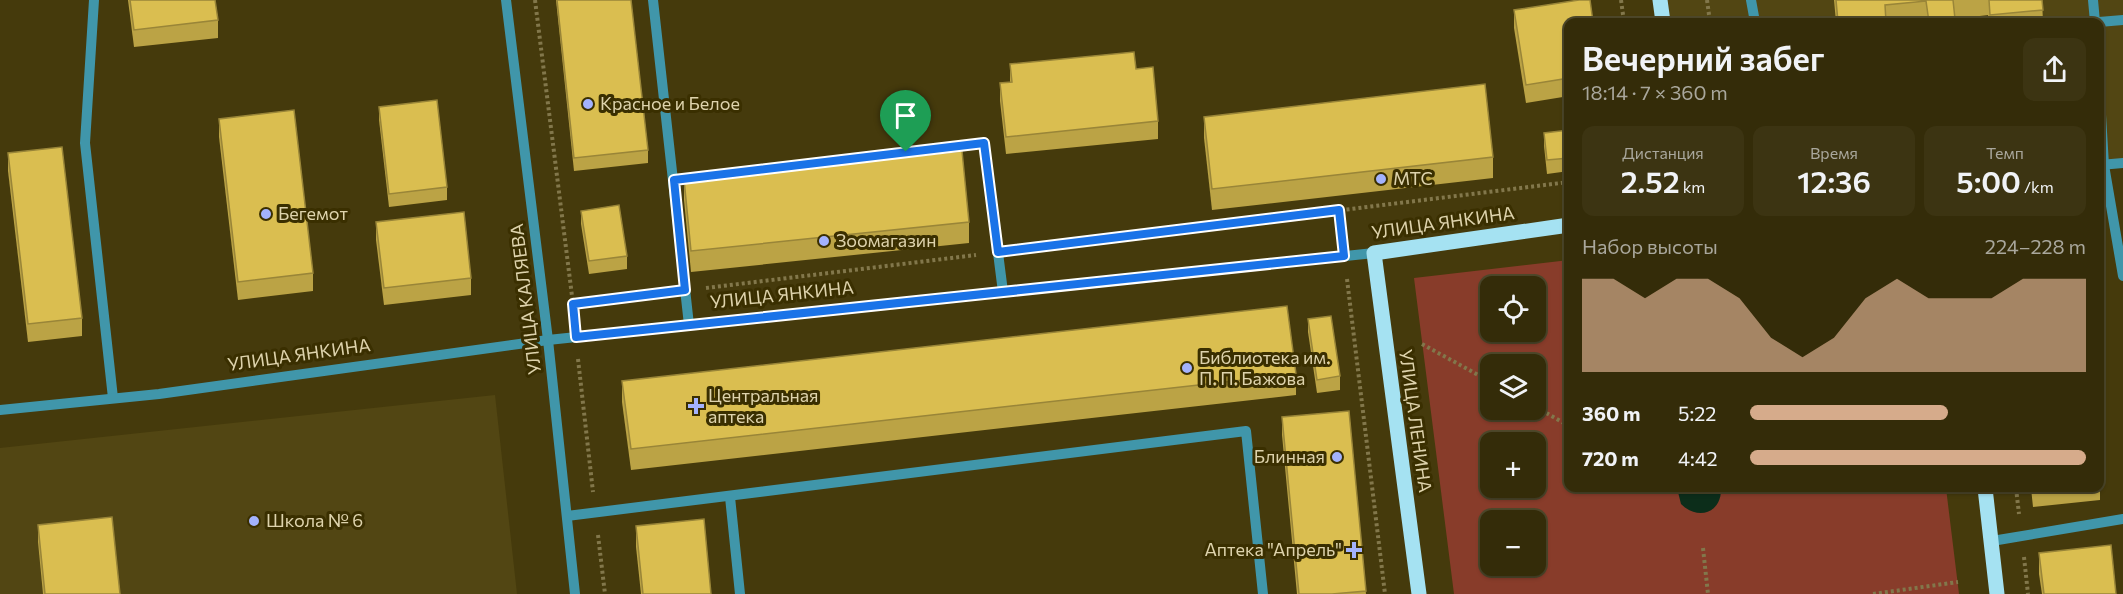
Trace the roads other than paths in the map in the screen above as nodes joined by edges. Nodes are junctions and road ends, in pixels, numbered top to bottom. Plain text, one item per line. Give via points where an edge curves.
1 (94, 0) edge
2 (506, 0) edge
3 (653, 0) edge
4 (1660, 0) edge
5 (1751, 0) edge
6 (2093, 0) edge
7 (1662, 18) edge
8 (1754, 18) edge
9 (2096, 18) edge
10 (2123, 20) edge
11 (2104, 21) edge
12 (2123, 163) edge
13 (2104, 165) edge
14 (2104, 176) edge
15 (674, 180) junction
16 (1564, 226) edge
17 (1374, 253) junction
18 (2123, 276) edge
19 (1003, 292) junction
20 (689, 325) junction
21 (548, 340) junction
22 (113, 398) junction
23 (0, 410) edge
24 (1986, 492) edge
25 (730, 497) junction
26 (567, 516) junction
27 (2123, 519) edge
28 (1992, 540) junction
29 (575, 594) edge
30 (740, 594) edge
31 (1263, 594) edge
32 (1419, 594) edge
33 (1997, 594) edge

1 - 22 street via 85,143
2 - 21 street, УЛИЦА КАЛЯЕВА
3 - 15 street
4 - 7 main road
5 - 8 street
6 - 9 street
10 - 11 street
12 - 13 street
14 - 18 street
15 - 19 street via 984,143
15 - 20 street
16 - 17 main road, УЛИЦА ЯНКИНА
17 - 19 street, УЛИЦА ЯНКИНА
17 - 32 main road, УЛИЦА ЛЕНИНА
19 - 20 street, УЛИЦА ЯНКИНА
20 - 21 street, УЛИЦА ЯНКИНА
21 - 22 street, УЛИЦА ЯНКИНА
21 - 26 street, УЛИЦА КАЛЯЕВА
22 - 23 street, УЛИЦА ЯНКИНА
24 - 28 main road
25 - 26 street
25 - 30 street
25 - 31 street via 1246,431
26 - 29 street, УЛИЦА КАЛЯЕВА
27 - 28 street
28 - 33 main road

